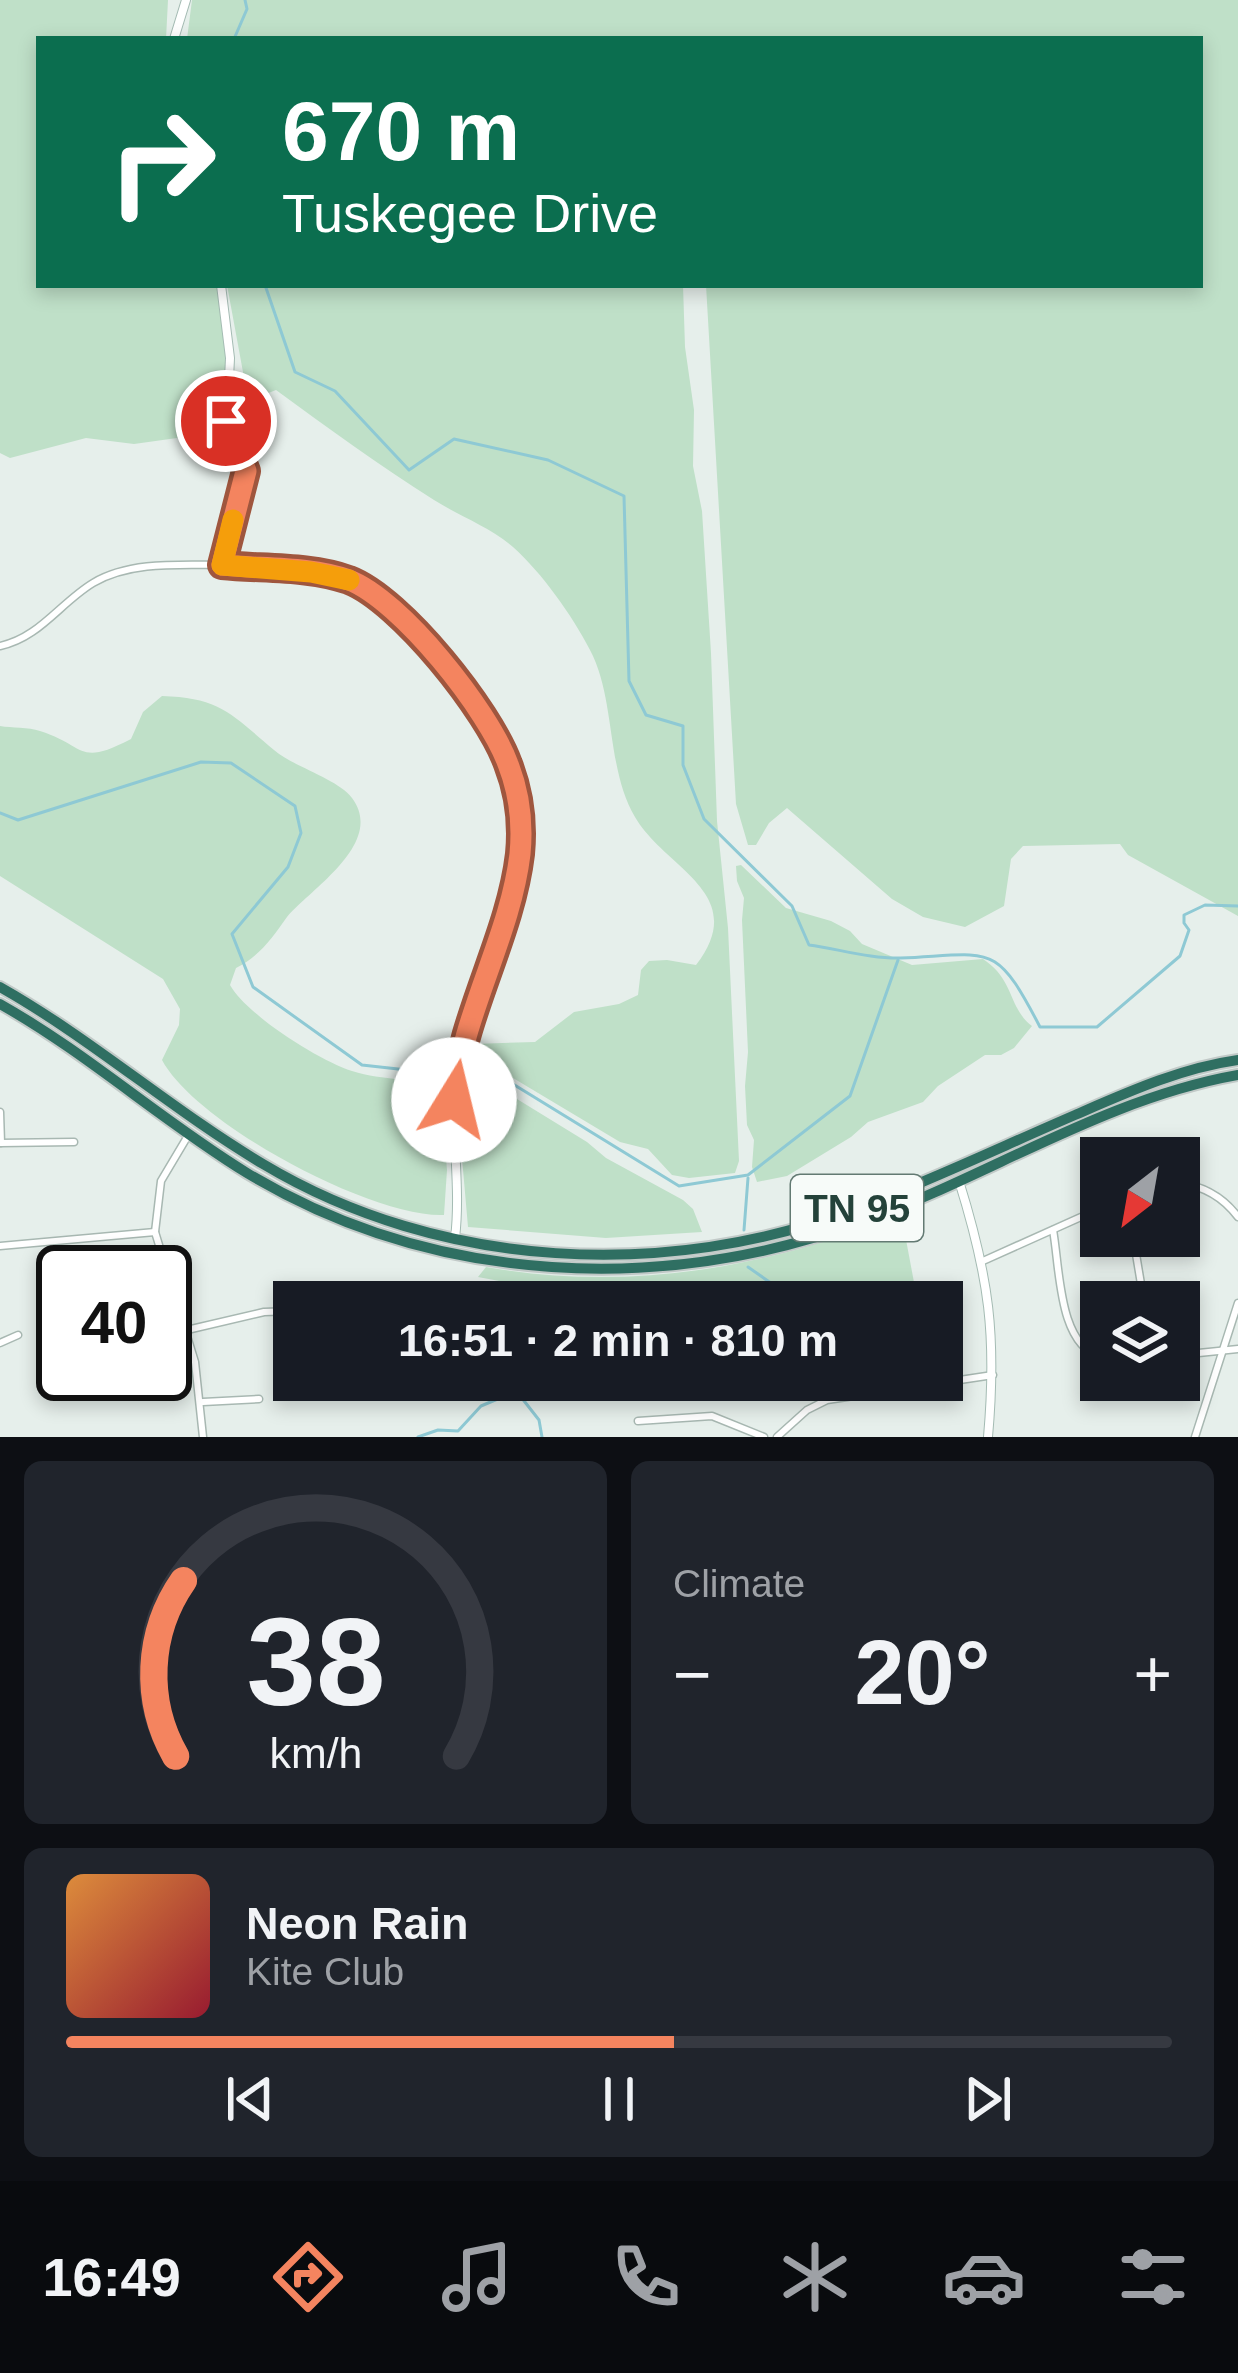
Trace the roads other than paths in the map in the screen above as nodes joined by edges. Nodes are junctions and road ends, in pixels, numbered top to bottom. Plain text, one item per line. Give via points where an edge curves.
1 (186, 0) edge
2 (175, 36) edge
3 (221, 288) edge
4 (222, 565) junction
5 (0, 646) edge
6 (0, 987) edge
7 (0, 1004) edge
8 (1238, 1060) edge
9 (120, 1067) junction
10 (1238, 1076) edge
11 (111, 1079) junction
12 (0, 1112) edge
13 (197, 1122) junction
14 (188, 1134) junction
15 (74, 1142) dead end
16 (0, 1143) edge
17 (954, 1167) junction
18 (959, 1181) junction
19 (1200, 1186) edge
20 (1238, 1217) edge
21 (1080, 1218) edge
22 (1053, 1230) junction
23 (154, 1232) junction
24 (455, 1238) junction
25 (158, 1245) edge
26 (0, 1246) edge
27 (452, 1253) junction
28 (608, 1255) junction
29 (983, 1261) junction
30 (608, 1270) junction
31 (1238, 1303) edge
32 (273, 1312) edge
33 (192, 1329) edge
34 (18, 1335) dead end
35 (0, 1343) edge
36 (1080, 1346) edge
37 (1238, 1349) edge
38 (1226, 1351) junction
39 (1200, 1353) edge
40 (192, 1354) edge
41 (993, 1375) junction
42 (259, 1399) dead end
43 (202, 1402) junction
44 (638, 1421) dead end
45 (203, 1437) edge
46 (764, 1437) edge
47 (777, 1437) edge
48 (988, 1437) edge
49 (1195, 1437) edge

1 - 2 street
3 - 4 street via 230,358 226,421 246,471
4 - 5 street via 110,575 31,634
4 - 24 street via 327,574 383,600 426,643 503,752 520,813 519,859 455,1082
6 - 9 highway, TN 95
7 - 11 highway, TN 95
8 - 17 highway, TN 95 via 1149,1083
9 - 11 highway
9 - 13 highway, TN 95
10 - 18 highway, TN 95 via 1152,1098
11 - 14 highway, TN 95
12 - 16 street
13 - 14 highway
13 - 24 highway, TN 95 via 293,1181
14 - 23 street via 161,1180
14 - 27 highway, TN 95 via 316,1209
15 - 16 street
17 - 18 highway
17 - 28 highway, TN 95 via 794,1229 702,1248
18 - 29 street
18 - 30 highway, TN 95 via 764,1253
19 - 20 street
21 - 22 street
22 - 29 street
22 - 36 street
23 - 25 street
23 - 26 street
24 - 27 highway
24 - 28 highway, TN 95
27 - 30 highway, TN 95
28 - 30 highway
29 - 41 street
31 - 38 street
32 - 33 street
34 - 35 street
37 - 38 street
38 - 39 street
38 - 49 street
40 - 43 street
41 - 47 street via 827,1400
41 - 48 street
42 - 43 street
43 - 45 street
44 - 46 street via 712,1416

